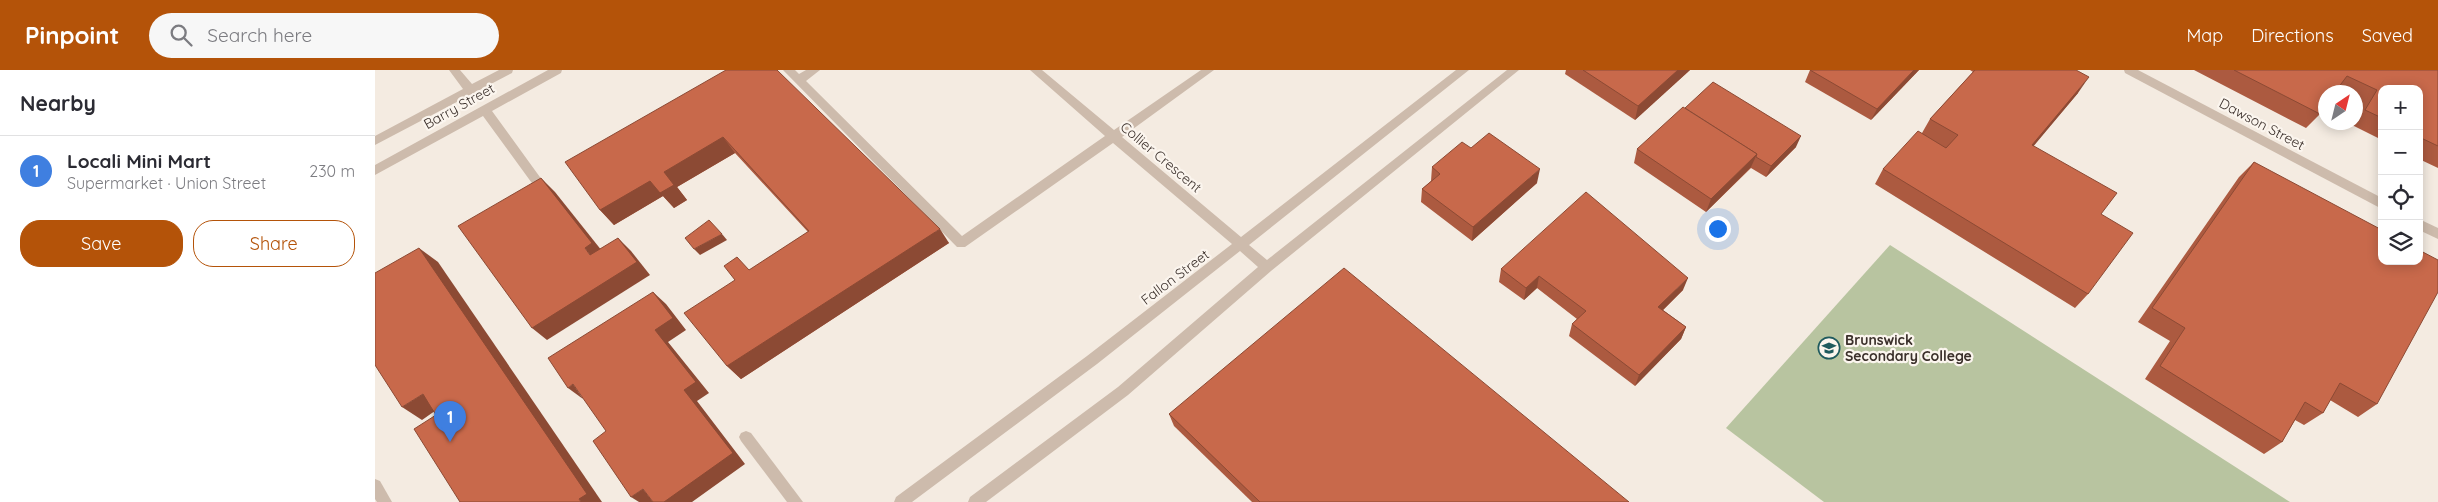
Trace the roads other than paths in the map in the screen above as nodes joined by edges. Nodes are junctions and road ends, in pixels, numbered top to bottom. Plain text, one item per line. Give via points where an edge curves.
1 (454, 70) edge
2 (508, 70) edge
3 (557, 70) edge
4 (788, 70) edge
5 (815, 70) edge
6 (1035, 70) edge
7 (1209, 70) edge
8 (1465, 70) edge
9 (1514, 70) edge
10 (2129, 70) edge
11 (798, 80) junction
12 (470, 90) junction
13 (484, 109) junction
14 (1113, 137) junction
15 (375, 141) edge
16 (375, 170) edge
17 (546, 194) edge
18 (2378, 202) edge
19 (2423, 226) edge
20 (2438, 234) edge
21 (1241, 245) junction
22 (1267, 267) junction
23 (746, 437) dead end
24 (375, 486) edge
25 (385, 502) edge
26 (796, 502) edge
27 (901, 502) edge
28 (975, 502) edge

1 - 12 street
2 - 12 street, Barry Street
3 - 13 street, Barry Street
4 - 11 street
5 - 11 street
6 - 14 street, Collier Crescent
7 - 14 street
8 - 21 street, Fallon Street
9 - 22 street
10 - 18 street, Dawson Street
11 - 14 street via 961,243
12 - 15 street, Barry Street
13 - 16 street, Barry Street
13 - 17 street
14 - 21 street, Collier Crescent
19 - 20 street
21 - 22 street, Collier Crescent
21 - 27 street, Fallon Street
22 - 28 street via 1123,390
23 - 26 street
24 - 25 street

